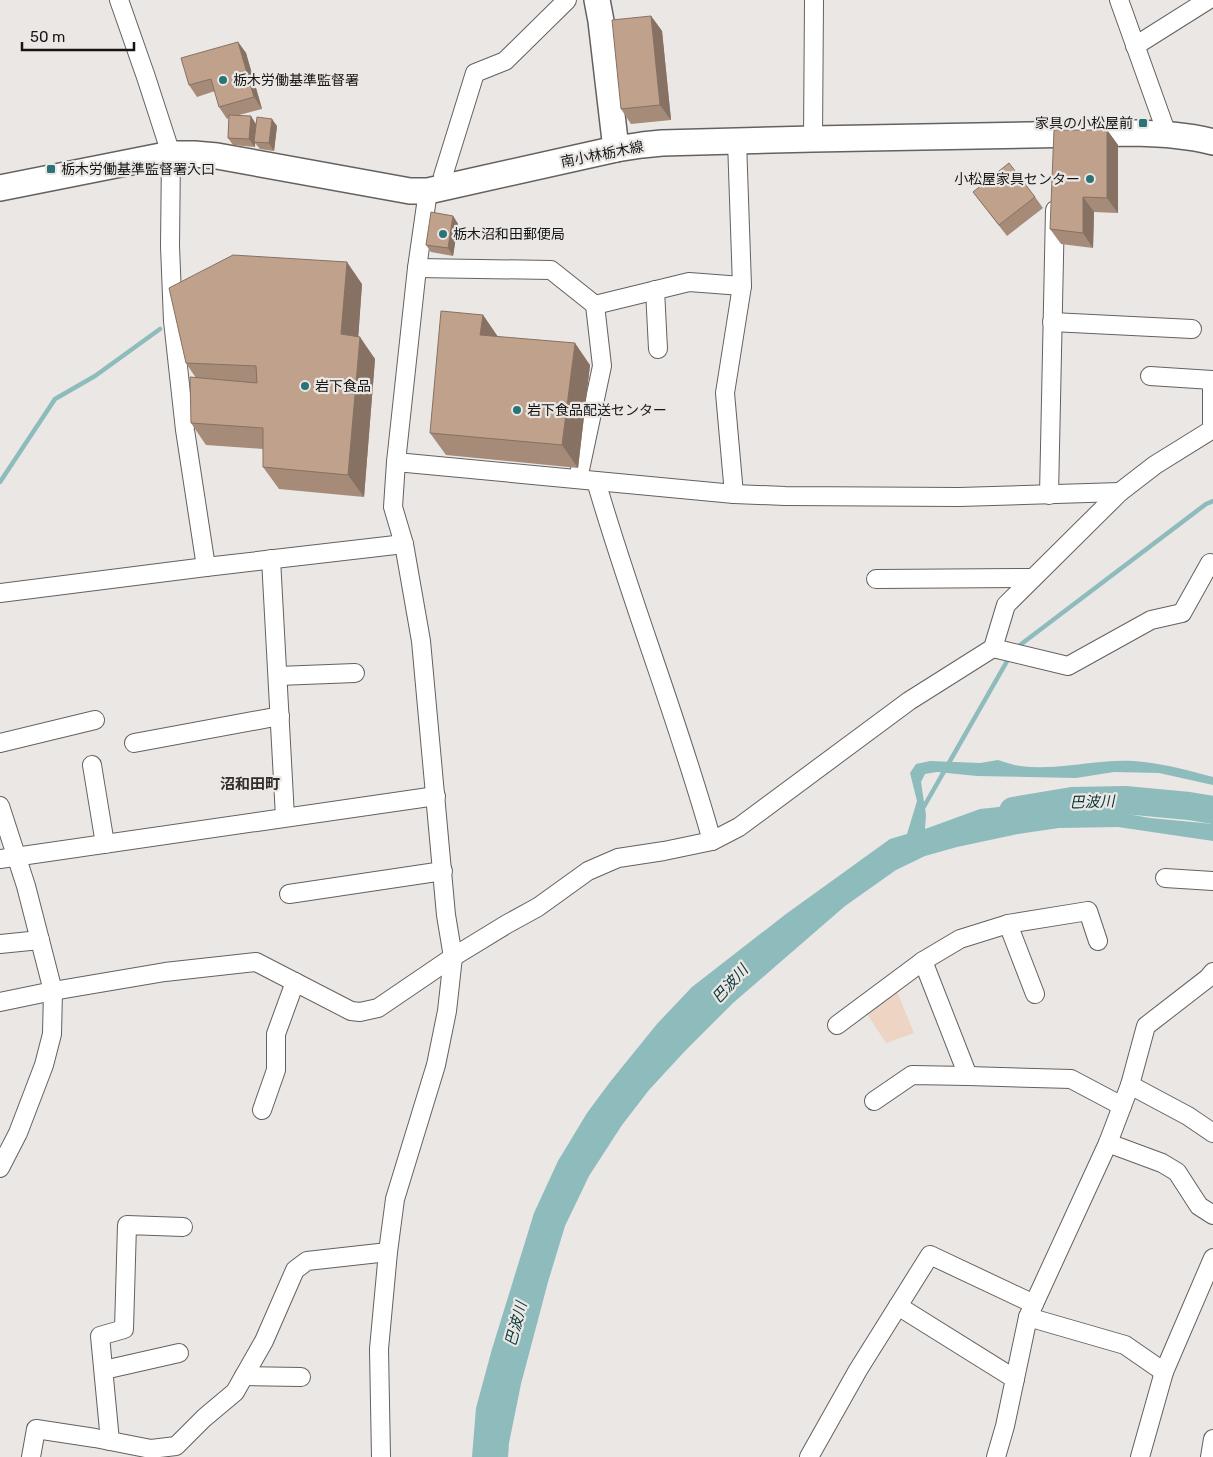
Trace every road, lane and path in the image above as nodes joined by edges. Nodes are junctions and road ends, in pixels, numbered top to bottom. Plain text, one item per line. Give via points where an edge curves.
1 (119, 0) edge
2 (567, 0) edge
3 (597, 0) edge
4 (814, 0) edge
5 (1118, 0) edge
6 (1208, 0) edge
7 (1135, 46) junction
8 (1166, 134) junction
9 (813, 139) junction
10 (737, 141) junction
11 (1213, 142) edge
12 (616, 149) junction
13 (171, 154) junction
14 (0, 188) edge
15 (437, 189) junction
16 (1055, 194) edge
17 (416, 268) junction
18 (742, 286) junction
19 (655, 290) junction
20 (595, 304) junction
21 (1052, 322) junction
22 (1192, 329) dead end
23 (658, 349) dead end
24 (1150, 376) dead end
25 (1212, 430) edge
26 (396, 462) junction
27 (587, 480) junction
28 (1120, 492) junction
29 (734, 494) junction
30 (1049, 495) junction
31 (404, 544) junction
32 (271, 559) junction
33 (1210, 563) dead end
34 (206, 567) junction
35 (1033, 578) junction
36 (876, 579) dead end
37 (0, 593) edge
38 (993, 648) junction
39 (355, 673) dead end
40 (278, 676) junction
41 (280, 716) junction
42 (95, 720) dead end
43 (0, 743) edge
44 (134, 743) dead end
45 (92, 765) dead end
46 (436, 796) junction
47 (0, 806) edge
48 (285, 817) junction
49 (712, 841) junction
50 (105, 844) junction
51 (8, 857) edge
52 (443, 871) junction
53 (1165, 878) dead end
54 (1213, 881) edge
55 (288, 894) dead end
56 (1008, 924) junction
57 (40, 940) junction
58 (1098, 941) dead end
59 (0, 944) edge
60 (453, 957) junction
61 (923, 961) junction
62 (1213, 972) edge
63 (295, 982) junction
64 (53, 991) junction
65 (1035, 994) dead end
66 (0, 1002) edge
67 (837, 1025) dead end
68 (968, 1076) junction
69 (1130, 1085) junction
70 (874, 1101) dead end
71 (1122, 1106) junction
72 (262, 1110) dead end
73 (1213, 1133) edge
74 (1108, 1143) junction
75 (0, 1168) edge
76 (1213, 1215) edge
77 (183, 1227) dead end
78 (388, 1252) junction
79 (1213, 1258) edge
80 (898, 1306) junction
81 (1031, 1311) junction
82 (179, 1353) dead end
83 (104, 1370) junction
84 (1164, 1372) junction
85 (244, 1376) junction
86 (300, 1377) dead end
87 (1015, 1379) junction
88 (1213, 1439) edge
89 (110, 1441) junction
90 (30, 1457) edge
91 (381, 1457) edge
92 (809, 1457) edge
93 (996, 1457) edge
94 (1140, 1457) edge
95 (1210, 1457) edge

1 - 13 street
2 - 15 street via 505,61 475,73
3 - 12 main road
4 - 9 street
5 - 7 street
6 - 7 street
7 - 8 street
8 - 9 main road, 南小林栃木線 via 1056,144
8 - 11 main road, 南小林栃木線
9 - 10 main road, 南小林栃木線
10 - 12 main road, 南小林栃木線 via 662,143
10 - 18 street
12 - 15 main road, 南小林栃木線
13 - 14 main road, 南小林栃木線
13 - 15 main road, 南小林栃木線 via 217,156 410,191
13 - 34 street via 173,321 185,430
15 - 17 street
16 - 21 street
17 - 20 street via 551,270
17 - 26 street
18 - 19 street via 689,282
18 - 29 street via 725,393
19 - 20 street
19 - 23 street
20 - 27 street via 602,366
21 - 22 street
21 - 30 street
24 - 25 street via 1212,380
25 - 28 street via 1155,465
26 - 27 street
26 - 31 street via 393,507
27 - 29 street
27 - 49 street via 610,529 698,790
28 - 30 street
28 - 35 street
29 - 30 street
31 - 32 street
31 - 46 street via 421,641
32 - 34 street
32 - 40 street
33 - 38 street via 1182,613 1151,620 1068,666
34 - 37 street
35 - 36 street
35 - 38 street via 1006,605
38 - 49 street via 909,701 738,827
39 - 40 street
40 - 41 street
41 - 44 street
41 - 48 street
42 - 43 street
45 - 50 street
46 - 48 street
46 - 52 street
47 - 51 street
48 - 50 street
49 - 60 street via 618,858 588,871 538,907
50 - 51 street
51 - 57 street via 26,886
52 - 55 street
52 - 60 street
53 - 54 street
56 - 58 street via 1088,911
56 - 61 street via 960,939
56 - 65 street
57 - 59 street
57 - 64 street
60 - 63 street via 378,1008 360,1012 351,1011
60 - 78 street via 436,1066 395,1199
61 - 67 street
61 - 68 street
62 - 69 street via 1146,1026
63 - 64 street via 256,962 165,972
63 - 72 street via 276,1034 276,1070
64 - 66 street
64 - 75 street via 52,1034 44,1065 18,1133
68 - 70 street via 912,1075
68 - 71 street via 1071,1079
69 - 71 street
69 - 73 street
71 - 74 street
74 - 76 street via 1162,1163 1176,1172 1199,1206
74 - 81 street
77 - 83 street via 127,1225 124,1329 100,1336
78 - 85 street via 307,1260 295,1270 264,1341
78 - 91 street via 379,1349
79 - 84 street
80 - 81 street via 930,1254
80 - 87 street
80 - 92 street
81 - 84 street via 1125,1345
81 - 87 street
82 - 83 street
83 - 89 street
84 - 94 street
85 - 86 street
85 - 89 street via 235,1392 176,1446 151,1449
87 - 93 street
88 - 95 street
89 - 90 street via 36,1429

